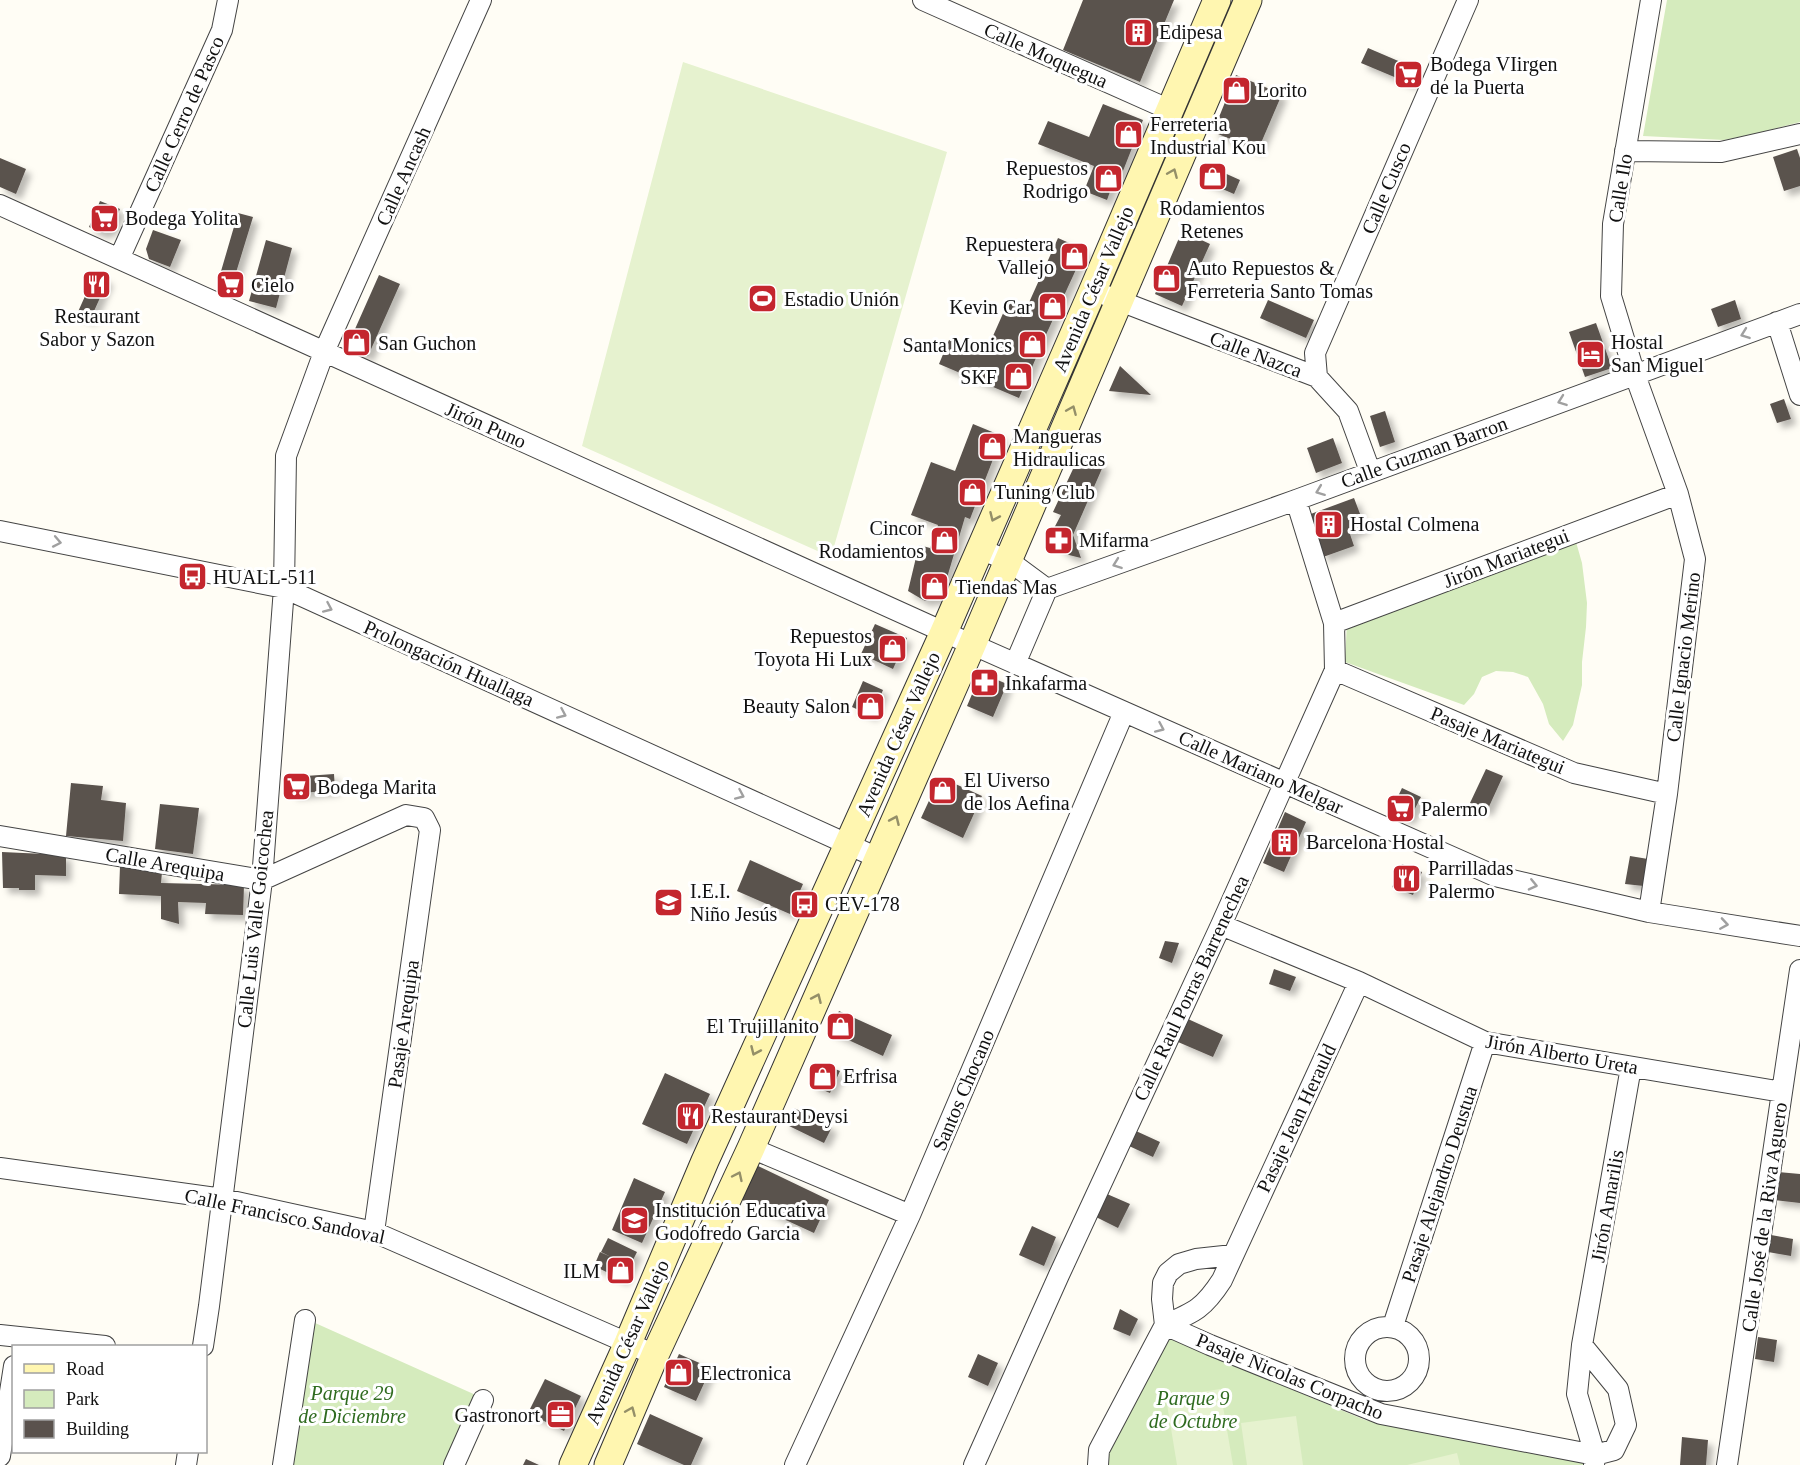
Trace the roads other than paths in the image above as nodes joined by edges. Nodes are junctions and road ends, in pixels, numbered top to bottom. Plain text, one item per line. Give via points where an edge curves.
1 (228, 0) edge
2 (482, 0) edge
3 (923, 0) edge
4 (1216, 0) edge
5 (1248, 0) edge
6 (1468, 0) edge
7 (1651, 0) edge
8 (945, 4) edge
9 (1193, 55) junction
10 (1220, 65) junction
11 (1170, 111) junction
12 (1800, 134) edge
13 (1625, 151) junction
14 (0, 205) edge
15 (119, 259) junction
16 (1093, 290) junction
17 (1118, 301) junction
18 (1800, 314) edge
19 (1777, 322) junction
20 (324, 352) junction
21 (1635, 375) junction
22 (1317, 377) junction
23 (1800, 395) edge
24 (1370, 471) junction
25 (1677, 494) junction
26 (1296, 500) junction
27 (0, 531) edge
28 (980, 549) junction
29 (1009, 561) junction
30 (284, 588) junction
31 (1047, 589) junction
32 (1334, 623) junction
33 (944, 632) junction
34 (972, 645) junction
35 (1016, 664) junction
36 (1335, 670) junction
37 (1124, 712) junction
38 (1283, 783) junction
39 (1667, 794) junction
40 (0, 836) edge
41 (848, 844) junction
42 (878, 858) junction
43 (262, 880) junction
44 (1649, 912) junction
45 (1221, 925) junction
46 (1800, 936) edge
47 (1800, 970) edge
48 (1359, 982) junction
49 (1485, 1042) junction
50 (1630, 1067) junction
51 (1782, 1092) junction
52 (751, 1148) junction
53 (0, 1168) edge
54 (223, 1198) junction
55 (910, 1215) junction
56 (374, 1232) junction
57 (1233, 1254) junction
58 (305, 1320) dead end
59 (1165, 1325) junction
60 (1393, 1326) dead end
61 (12, 1339) edge
62 (628, 1343) junction
63 (82, 1345) edge
64 (203, 1345) edge
65 (1582, 1345) junction
66 (655, 1355) junction
67 (12, 1379) edge
68 (483, 1400) dead end
69 (0, 1456) edge
70 (1594, 1460) edge
71 (283, 1465) edge
72 (454, 1465) edge
73 (573, 1465) edge
74 (608, 1465) edge
75 (795, 1465) edge
76 (974, 1465) edge
77 (1098, 1465) edge
78 (1727, 1465) edge

1 - 15 street, Calle Cerro de Pasco via 222,30
2 - 20 street, Calle Ancash
3 - 8 street, Calle Moquegua
4 - 9 main road, Avenida César Vallejo
5 - 10 main road, Avenida César Vallejo
6 - 22 street, Calle Cusco via 1315,353
7 - 13 street, Calle Ilo
8 - 11 street, Calle Moquegua
9 - 10 main road
9 - 11 main road, Avenida César Vallejo
17 -> 10 main road, Avenida César Vallejo
11 - 16 main road, Avenida César Vallejo
12 - 13 street via 1721,152
13 - 21 street, Calle Ilo via 1613,224 1611,296
14 - 15 street, Jirón Puno
15 - 20 street, Jirón Puno
16 - 17 street, Calle Nazca
16 -> 28 main road, Avenida César Vallejo
17 - 22 street, Calle Nazca
29 -> 17 main road, Avenida César Vallejo
18 - 19 street, Calle Guzman Barron
19 -> 21 street, Calle Guzman Barron
19 - 23 street
20 - 30 street, Calle Luis Valle Goicochea via 286,456
20 - 33 street, Jirón Puno
21 -> 24 street, Calle Guzman Barron
21 - 25 street, Calle Ignacio Merino
22 - 24 street, Calle Nazca via 1348,411
24 -> 26 street, Calle Guzman Barron
25 - 32 street, Jirón Mariategui
25 - 39 street, Calle Ignacio Merino via 1695,559
26 -> 31 street, Calle Guzman Barron
26 - 32 street, Calle Raul Porras Barrenechea
27 -> 30 street, Prolongación Huallaga
28 - 29 street
28 - 33 main road, Avenida César Vallejo
29 - 31 street
29 - 34 main road, Avenida César Vallejo
30 -> 41 street, Prolongación Huallaga
30 - 43 street, Calle Luis Valle Goicochea
31 - 35 street
32 - 36 street, Calle Raul Porras Barrenechea
33 - 34 street, Jirón Puno
33 - 41 main road, Avenida César Vallejo
34 - 35 street, Calle Mariano Melgar
42 -> 34 main road, Avenida César Vallejo
35 - 37 street, Calle Mariano Melgar
36 - 38 street, Calle Raul Porras Barrenechea
36 - 39 street, Pasaje Mariategui via 1574,773
37 -> 38 street, Calle Mariano Melgar
37 - 55 street, Santos Chocano
38 -> 44 street, Calle Mariano Melgar via 1495,876
38 - 45 street, Calle Raul Porras Barrenechea
39 - 44 street, Calle Ignacio Merino
40 - 43 street, Calle Arequipa
41 - 42 street, Prolongación Huallaga
41 -> 62 main road, Avenida César Vallejo
52 -> 42 main road, Avenida César Vallejo
43 - 54 street, Calle Luis Valle Goicochea
43 - 56 street, Pasaje Arequipa via 406,815 424,818 430,830
44 -> 46 street, Calle Mariano Melgar
45 - 48 street, Jirón Alberto Ureta
45 - 76 street, Calle Raul Porras Barrenechea
47 - 51 street, Calle José de la Riva Aguero
48 - 49 street, Jirón Alberto Ureta
48 - 57 street, Pasaje Jean Herauld
49 - 50 street, Jirón Alberto Ureta
49 - 60 street, Pasaje Alejandro Deustua
50 - 51 street, Jirón Alberto Ureta
50 - 65 street, Jirón Amarilis
51 - 78 street, Calle José de la Riva Aguero
52 - 55 street
66 -> 52 main road, Avenida César Vallejo
53 - 54 street, Calle Francisco Sandoval
54 - 56 street, Calle Francisco Sandoval
54 - 64 street, Calle Luis Valle Goicochea
55 - 75 street, Santos Chocano
56 - 62 street, Calle Francisco Sandoval
57 - 59 street, Pasaje Jean Herauld via 1222,1280 1206,1302 1192,1314
57 - 59 street via 1179,1264 1168,1273 1162,1291
58 - 71 street
59 - 70 street, Pasaje Nicolas Corpacho via 1380,1414
59 - 77 street via 1099,1450
61 - 63 street
62 - 66 street, Calle Francisco Sandoval
62 - 73 main road, Avenida César Vallejo
65 - 70 street, Jirón Amarilis via 1577,1394
65 - 70 street via 1618,1389 1626,1425 1614,1450
74 -> 66 main road, Avenida César Vallejo
67 - 69 street
68 - 72 street

